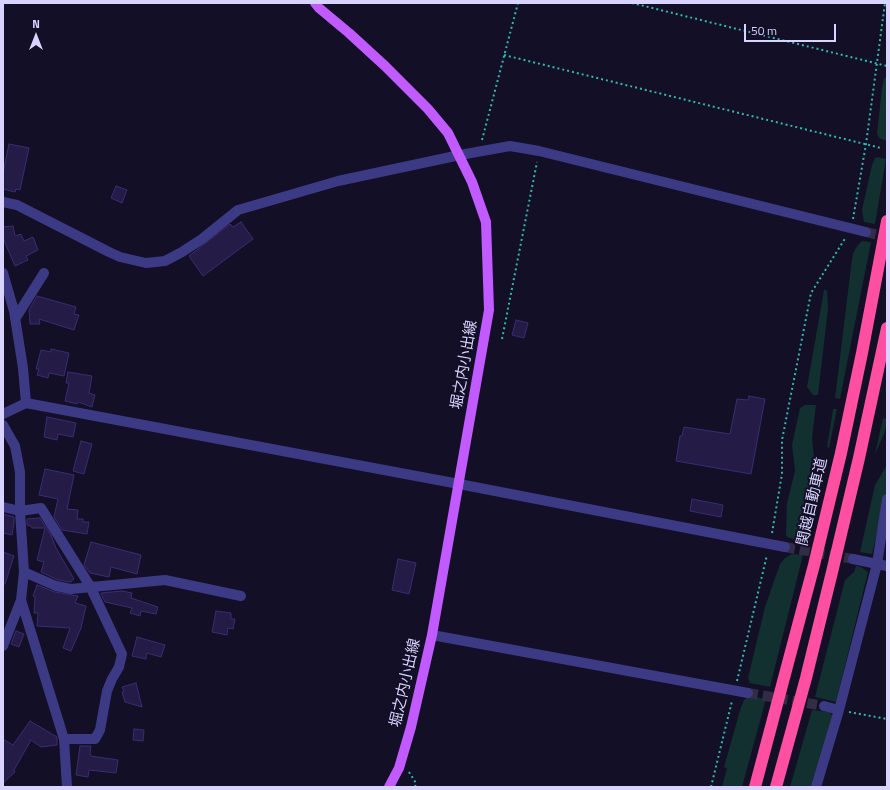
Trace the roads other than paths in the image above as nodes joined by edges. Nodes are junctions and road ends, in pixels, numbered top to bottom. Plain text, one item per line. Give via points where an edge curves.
1 (314, 3) edge
2 (460, 155) junction
3 (3, 202) edge
4 (887, 221) edge
5 (866, 232) tunnel mouth
6 (3, 273) edge
7 (44, 273) dead end
8 (15, 319) junction
9 (887, 328) edge
10 (26, 403) junction
11 (3, 414) edge
12 (3, 425) edge
13 (459, 484) junction
14 (887, 499) edge
15 (3, 507) edge
16 (20, 511) junction
17 (785, 547) tunnel mouth
18 (853, 559) tunnel mouth
19 (882, 565) edge
20 (24, 572) junction
21 (90, 586) junction
22 (241, 596) dead end
23 (21, 600) junction
24 (432, 635) junction
25 (3, 646) edge
26 (748, 693) tunnel mouth
27 (824, 706) tunnel mouth
28 (839, 710) junction
29 (64, 739) junction
30 (67, 787) edge
31 (389, 787) edge
32 (755, 787) edge
33 (776, 787) edge
34 (816, 787) edge

1 - 2 main road, 堀之内小出線 via 380,61 428,109 448,133
2 - 3 street via 338,181 238,210 182,252 165,261 146,263 120,257 17,205
2 - 5 street via 510,146 539,151
2 - 13 main road, 堀之内小出線 via 486,222 490,310
4 - 32 highway, 関越自動車道 via 839,460
6 - 8 street
7 - 8 street
8 - 10 street
9 - 33 highway via 835,560
10 - 11 street
10 - 13 street
12 - 16 street via 15,446 20,472
13 - 17 street
13 - 24 main road, 堀之内小出線
14 - 19 street
15 - 16 street
16 - 20 street
16 - 21 street via 41,508
18 - 19 street
19 - 28 street
20 - 21 street via 56,586
20 - 23 street
21 - 22 street via 164,580
21 - 29 street via 122,654 119,667 107,691 100,730 95,738
23 - 25 street
23 - 29 street
24 - 26 street
24 - 31 main road, 堀之内小出線 via 411,728 399,768
27 - 28 street
28 - 34 street
29 - 30 street

